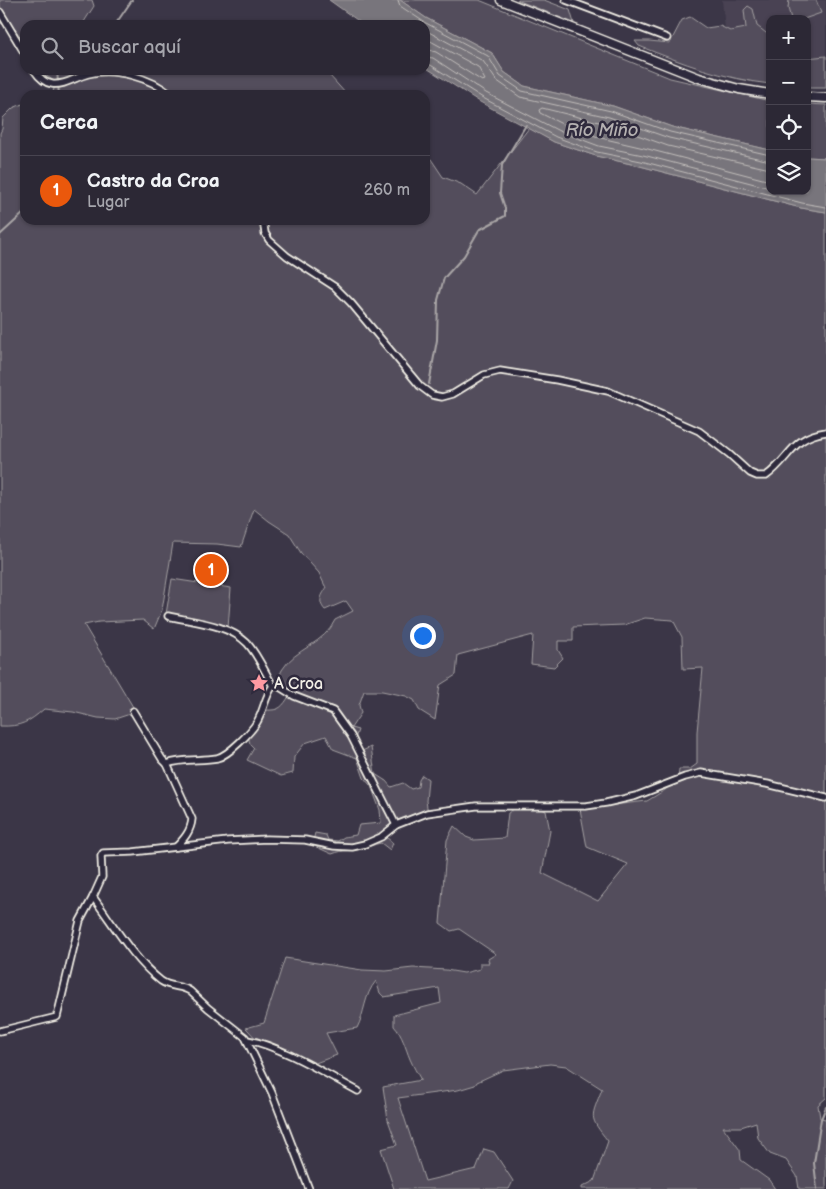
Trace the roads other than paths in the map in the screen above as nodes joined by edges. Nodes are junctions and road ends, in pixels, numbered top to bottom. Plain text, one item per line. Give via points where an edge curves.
1 (501, 0) edge
2 (566, 0) edge
3 (0, 12) edge
4 (667, 38) dead end
5 (20, 46) edge
6 (39, 75) edge
7 (85, 75) edge
8 (126, 75) edge
9 (165, 90) edge
10 (766, 93) edge
11 (811, 97) edge
12 (826, 98) edge
13 (264, 225) edge
14 (826, 432) edge
15 (168, 616) dead end
16 (273, 686) junction
17 (133, 711) dead end
18 (167, 764) junction
19 (826, 798) edge
20 (396, 824) junction
21 (176, 847) junction
22 (93, 897) junction
23 (0, 1031) edge
24 (247, 1040) junction
25 (358, 1091) dead end
26 (309, 1189) edge

1 - 10 highway via 699,78
2 - 4 street
3 - 5 street
6 - 7 street via 49,84 65,83
8 - 9 street via 151,81
11 - 12 highway
13 - 14 street via 265,233 275,246 335,287 351,303 420,386 432,395 453,394 484,375 500,371 586,385 640,404 699,431 756,476 766,476 773,471 803,438
15 - 16 street via 227,630 239,636 248,644
16 - 18 street via 257,722 227,754
16 - 20 street via 334,711 351,736
17 - 18 street
18 - 21 street via 192,819 192,826
19 - 20 street via 700,773 606,803 586,806 476,806 427,813
20 - 21 street via 382,837 352,847 305,840 228,841
21 - 22 street via 104,853 101,856 102,877
22 - 23 street via 80,921 57,1017
22 - 24 street via 142,963 162,982 190,990
24 - 25 street via 274,1048
24 - 26 street via 272,1093

